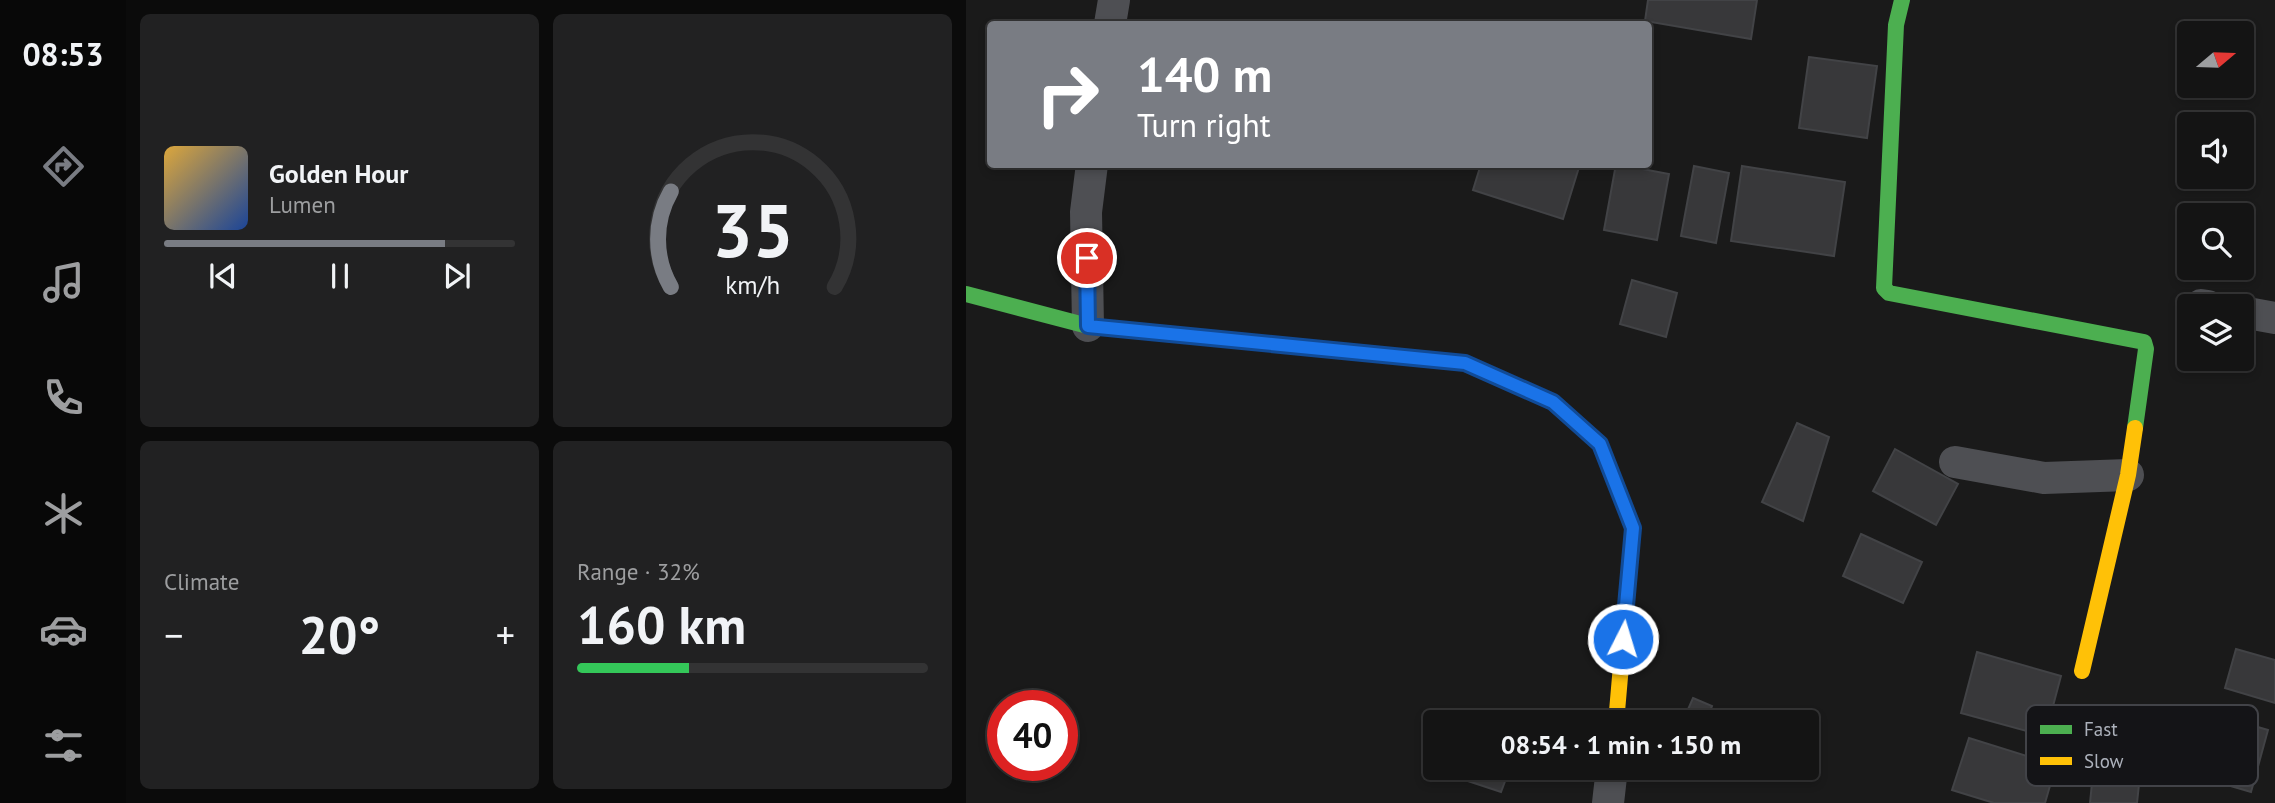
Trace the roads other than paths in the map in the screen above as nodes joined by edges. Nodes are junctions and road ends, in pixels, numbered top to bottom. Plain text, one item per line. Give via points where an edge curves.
1 (1114, 0) edge
2 (1902, 0) edge
3 (1110, 21) edge
4 (1092, 168) edge
5 (966, 294) edge
6 (2254, 314) edge
7 (2275, 318) edge
8 (1088, 326) junction
9 (1955, 462) dead end
10 (2127, 475) junction
11 (2082, 671) dead end
12 (1617, 710) edge
13 (1611, 780) edge
14 (1608, 803) edge

1 - 3 street
2 - 10 street via 1896,25 1884,288 1889,293 2144,342
4 - 8 street via 1086,212
5 - 8 street
6 - 7 street
8 - 12 street via 1465,363 1553,402 1600,444 1633,528
9 - 10 street via 2044,478
10 - 11 street
13 - 14 street

